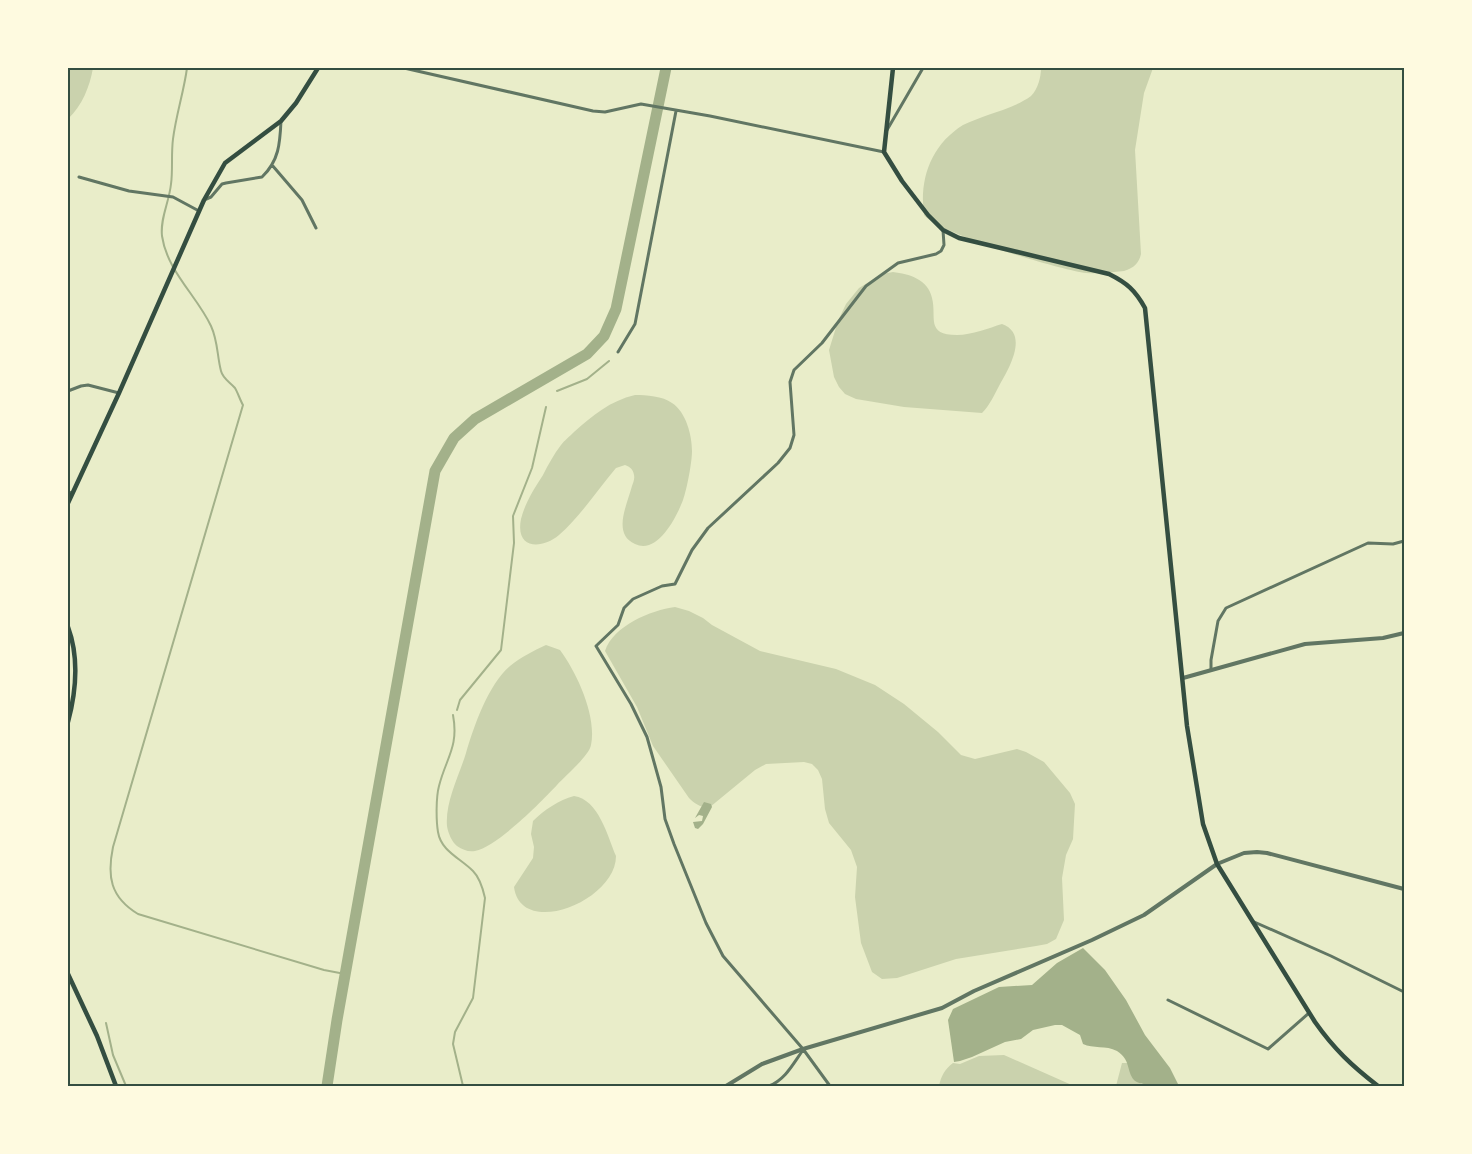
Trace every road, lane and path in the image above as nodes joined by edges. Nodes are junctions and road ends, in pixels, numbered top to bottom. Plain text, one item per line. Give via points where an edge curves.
1 (318, 68) edge
2 (404, 68) edge
3 (893, 68) edge
4 (923, 68) edge
5 (675, 110) junction
6 (282, 121) junction
7 (885, 134) junction
8 (884, 152) junction
9 (272, 165) junction
10 (79, 177) dead end
11 (204, 200) junction
12 (199, 210) junction
13 (316, 228) dead end
14 (944, 230) junction
15 (618, 352) dead end
16 (68, 392) edge
17 (119, 393) junction
18 (70, 493) edge
19 (68, 503) edge
20 (1404, 541) edge
21 (68, 627) edge
22 (1404, 633) edge
23 (1211, 670) junction
24 (1183, 678) junction
25 (68, 722) edge
26 (1217, 864) junction
27 (1404, 889) edge
28 (1252, 920) junction
29 (68, 974) edge
30 (1404, 992) edge
31 (1168, 1000) dead end
32 (1309, 1013) junction
33 (803, 1049) junction
34 (116, 1086) edge
35 (727, 1086) edge
36 (769, 1086) edge
37 (830, 1086) edge
38 (1378, 1086) edge

1 - 6 main road
2 - 5 street via 593,111 605,112 640,104
3 - 7 main road
4 - 7 street
5 - 8 street
5 - 15 street via 635,324
6 - 9 street via 279,151
6 - 11 main road via 225,163
7 - 8 main road
8 - 14 main road via 902,182
9 - 11 street via 262,177 222,184
9 - 13 street via 302,200
10 - 12 street via 129,191 173,197
11 - 12 main road
12 - 17 main road
14 - 24 main road via 959,238 1109,274 1126,283 1145,308
14 - 33 street via 941,250 898,263 866,286 822,343 794,370 790,382 794,435 788,452 708,528 692,550 676,584 662,586 633,599 624,608 618,625 596,646 647,737 666,819 706,923 723,956
16 - 17 street via 88,385
17 - 18 main road
18 - 19 main road
20 - 23 street via 1368,544 1226,608 1218,621
21 - 25 main road via 75,675
22 - 23 street via 1383,638 1305,644
23 - 24 street
24 - 26 main road via 1197,792 1203,824
26 - 27 street via 1244,853 1256,852
26 - 28 main road
26 - 33 street via 1144,915 942,1008
28 - 30 street
28 - 32 main road
29 - 34 main road
31 - 32 street via 1268,1049
32 - 38 main road via 1331,1044
33 - 35 street via 762,1064
33 - 36 street via 786,1075
33 - 37 street

